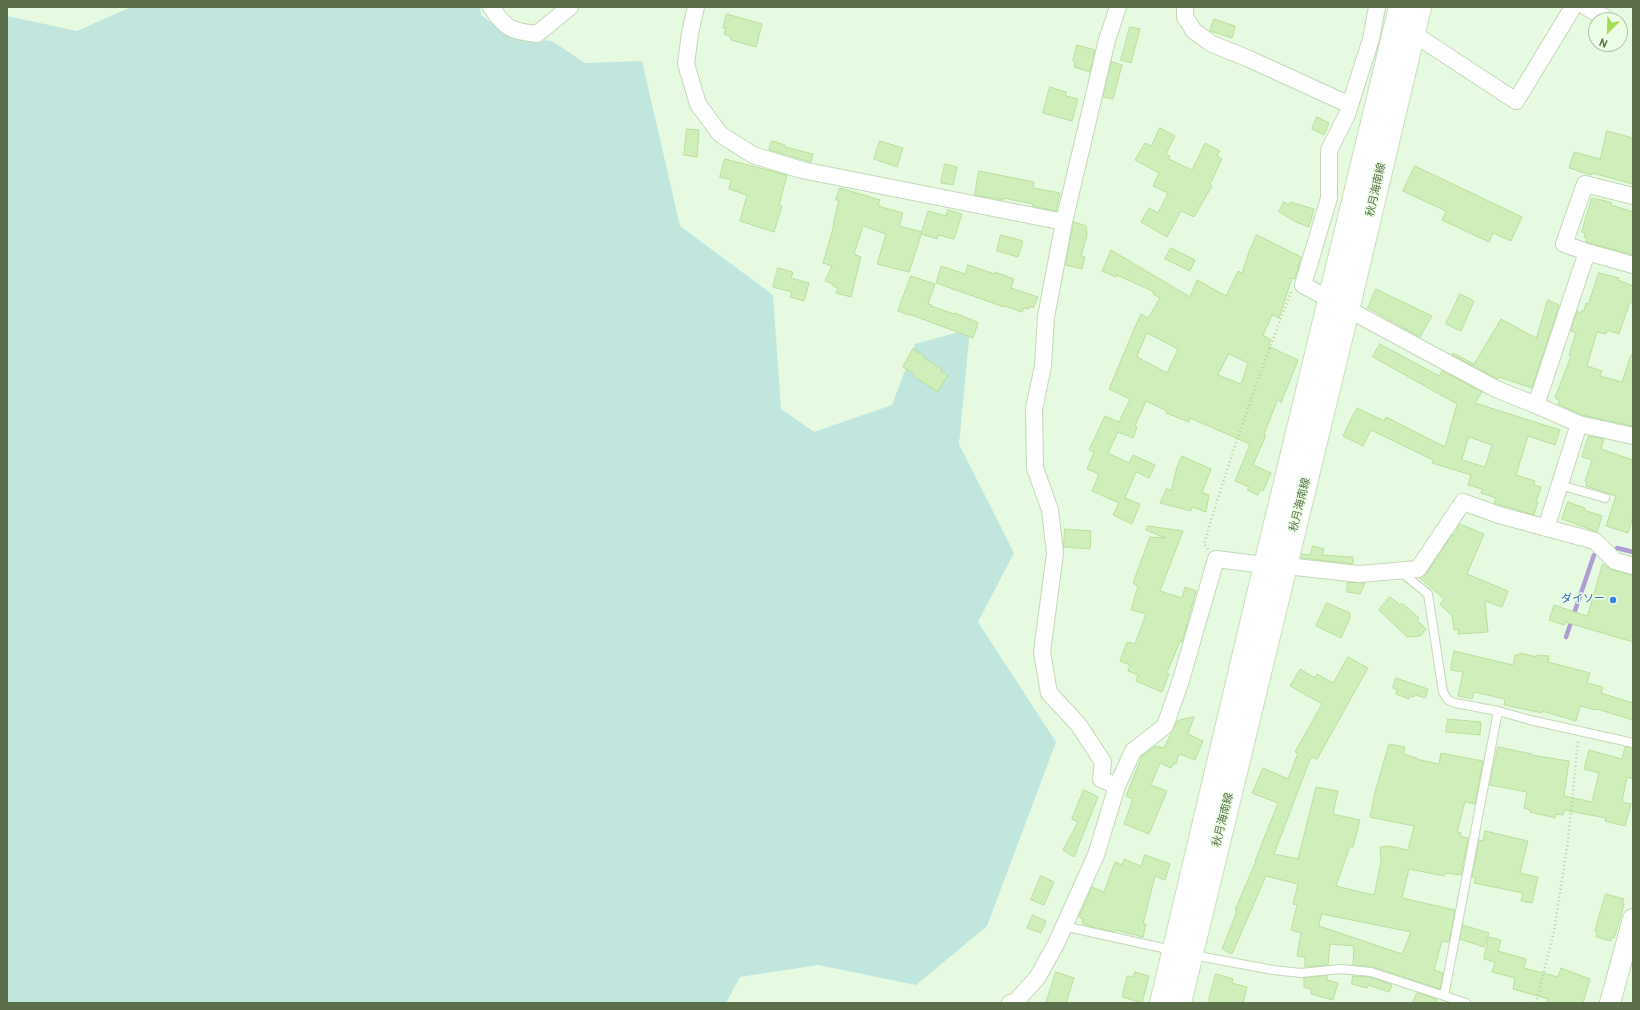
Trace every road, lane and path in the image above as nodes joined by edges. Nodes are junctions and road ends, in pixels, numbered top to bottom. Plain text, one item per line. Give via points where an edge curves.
1 (491, 7) edge
2 (570, 7) edge
3 (696, 7) edge
4 (1118, 7) edge
5 (1185, 7) edge
6 (1377, 7) edge
7 (1573, 7) edge
8 (1586, 7) edge
9 (1417, 8) edge
10 (1595, 12) edge
11 (1414, 34) junction
12 (1350, 105) junction
13 (1633, 196) edge
14 (1064, 222) junction
15 (1587, 252) junction
16 (1633, 265) edge
17 (1303, 285) junction
18 (1339, 305) junction
19 (1536, 405) junction
20 (1579, 424) junction
21 (1633, 436) edge
22 (1560, 485) junction
23 (1605, 498) dead end
24 (1546, 528) junction
25 (1216, 559) junction
26 (1275, 566) junction
27 (1633, 566) edge
28 (1399, 570) junction
29 (1498, 711) junction
30 (1579, 731) junction
31 (1633, 743) edge
32 (1117, 786) junction
33 (1633, 919) edge
34 (1063, 926) junction
35 (1182, 952) junction
36 (1444, 996) junction
37 (1010, 1003) edge
38 (1161, 1003) edge
39 (1180, 1003) edge
40 (1466, 1003) edge
41 (1536, 1003) edge
42 (1610, 1003) edge

1 - 2 street via 500,21 516,32 537,34
3 - 14 street via 686,64 698,104 720,134 753,155 802,170
4 - 14 street via 1107,40
5 - 12 street via 1185,17 1194,31 1212,44
6 - 12 street via 1371,38
7 - 11 street via 1516,101
8 - 10 street
9 - 11 main road, 秋月海南線
9 - 18 main road, 秋月海南線
11 - 18 main road, 秋月海南線
12 - 17 street via 1329,150 1329,198
13 - 15 street via 1585,184 1564,244
14 - 32 street via 1046,317 1043,366 1034,409 1035,468 1050,510 1055,553 1042,652 1048,693 1078,724 1103,762 1101,778
15 - 16 street
15 - 19 street
17 - 18 street
17 - 25 path via 1296,286 1291,291 1264,360 1214,508 1204,544
18 - 19 street via 1496,389
18 - 26 main road, 秋月海南線
19 - 20 street
20 - 21 street
20 - 22 street
22 - 23 lane
22 - 24 street
24 - 27 street via 1595,541 1615,561
24 - 28 street via 1463,502 1418,569
25 - 26 street
25 - 32 street via 1165,726 1133,751
26 - 28 street via 1359,574
26 - 35 main road, 秋月海南線
28 - 29 lane via 1428,594 1443,692 1448,700
29 - 30 lane
29 - 36 lane
30 - 31 lane
30 - 41 path via 1568,841 1554,931
32 - 34 street via 1096,855
33 - 42 street
34 - 35 lane
34 - 37 street via 1037,978 1016,1001
35 - 36 lane via 1301,973 1341,969 1371,972
35 - 38 main road, 秋月海南線
35 - 39 main road, 秋月海南線
36 - 40 lane

